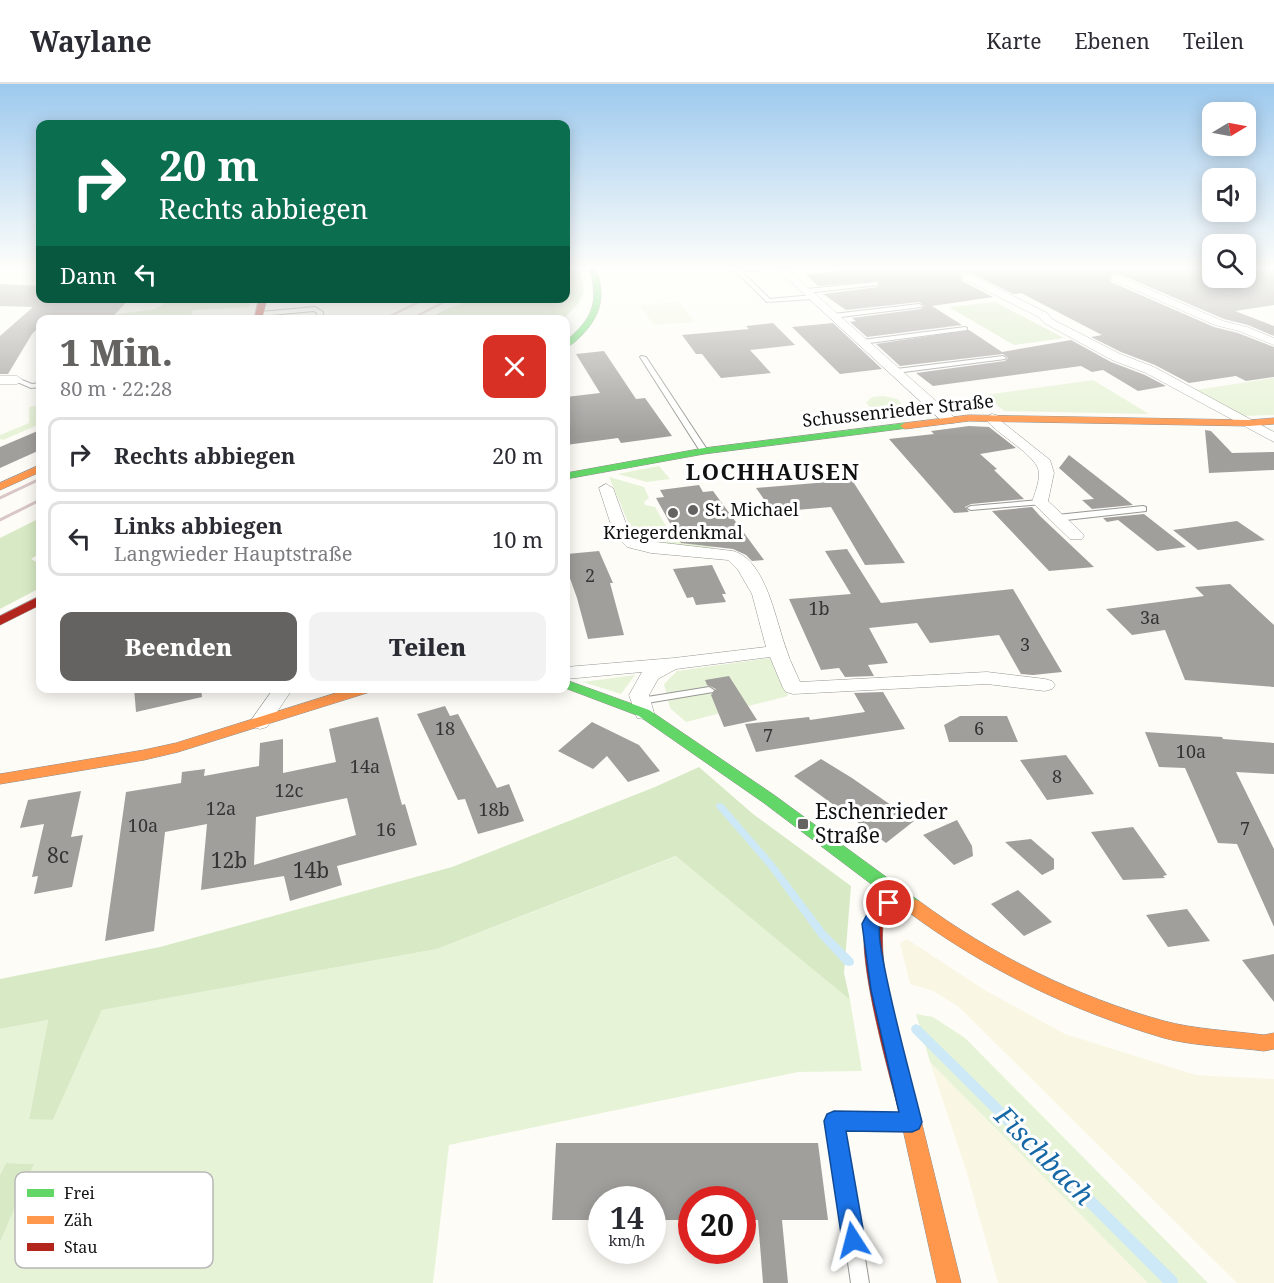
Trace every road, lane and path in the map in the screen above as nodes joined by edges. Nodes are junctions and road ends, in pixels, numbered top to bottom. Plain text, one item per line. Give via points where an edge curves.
1 (585, 325) edge
2 (847, 325) edge
3 (1055, 325) edge
4 (1225, 325) edge
5 (965, 330) dead end
6 (570, 342) edge
7 (862, 342) junction
8 (1274, 342) edge
9 (643, 357) dead end
10 (1003, 358) dead end
11 (908, 363) dead end
12 (892, 369) junction
13 (0, 380) edge
14 (18, 380) joint
15 (36, 385) edge
16 (992, 418) junction
17 (949, 420) junction
18 (1274, 422) edge
19 (1249, 423) junction
20 (1274, 438) edge
21 (704, 451) junction
22 (36, 470) edge
23 (570, 475) edge
24 (0, 487) edge
25 (606, 488) dead end
26 (1040, 502) junction
27 (971, 508) dead end
28 (1143, 509) dead end
29 (1057, 518) junction
30 (1076, 536) dead end
31 (36, 602) edge
32 (0, 621) edge
33 (777, 651) junction
34 (674, 664) junction
35 (570, 673) edge
36 (570, 685) edge
37 (1045, 686) dead end
38 (709, 690) dead end
39 (280, 693) edge
40 (352, 693) edge
41 (642, 707) junction
42 (260, 722) junction
43 (0, 779) edge
44 (899, 896) junction
45 (1274, 1041) edge
46 (912, 1122) junction
47 (860, 1283) edge
48 (949, 1283) edge

1 - 6 street
2 - 7 street
3 - 19 street via 1116,357 1150,369
4 - 8 street
5 - 7 lane
7 - 12 street
9 - 21 lane
10 - 12 lane
11 - 12 lane
12 - 17 street
13 - 14 street
14 - 15 lane
16 - 17 street, Schussenrieder Straße
16 - 19 street, Schussenrieder Straße
16 - 26 street via 1043,460 1047,472
17 - 21 street, Schussenrieder Straße
18 - 19 street, Schussenrieder Straße
19 - 20 street
21 - 23 street, Schussenrieder Straße
22 - 24 street
25 - 33 street via 622,534 633,544 733,556 745,567 761,594
26 - 27 lane
26 - 29 street
28 - 29 lane
29 - 30 street
31 - 32 street
33 - 34 street
33 - 37 street via 793,688 987,678
34 - 35 street
34 - 41 street via 650,675 639,694
36 - 41 street
38 - 41 lane
39 - 42 street
40 - 42 street
41 - 44 street
42 - 43 street via 144,755
44 - 45 street via 945,930 1055,991 1166,1030 1264,1043
44 - 46 street via 878,910 871,924 880,990
46 - 47 lane via 834,1121
46 - 48 street

